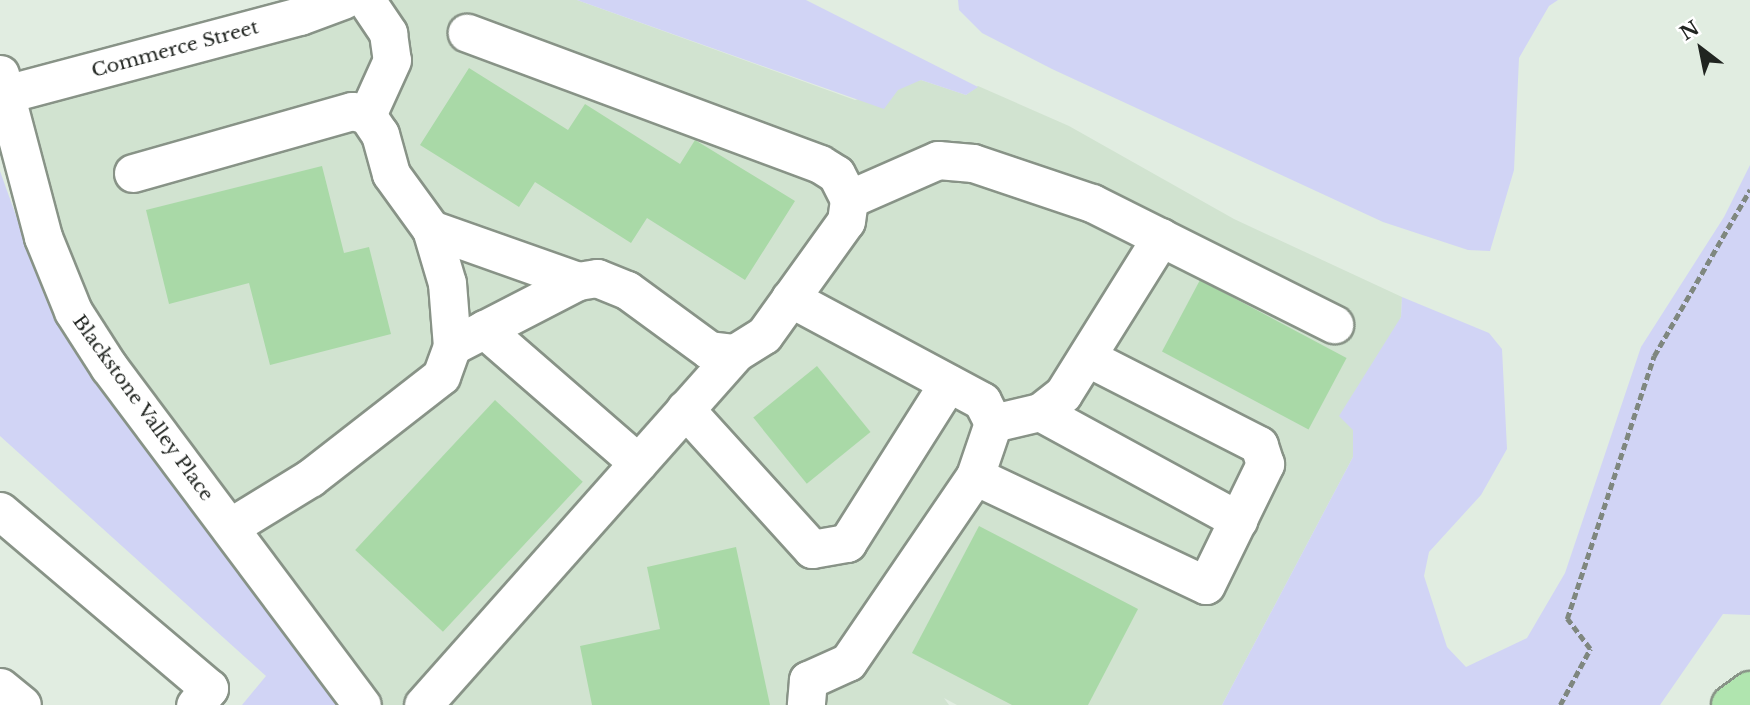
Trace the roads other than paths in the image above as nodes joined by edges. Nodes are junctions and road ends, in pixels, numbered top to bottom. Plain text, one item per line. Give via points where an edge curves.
1 (343, 0) edge
2 (366, 0) edge
3 (467, 33) dead end
4 (3, 84) edge
5 (367, 115) junction
6 (132, 173) dead end
7 (849, 199) junction
8 (431, 229) junction
9 (1161, 237) junction
10 (578, 281) junction
11 (790, 298) junction
12 (1334, 324) dead end
13 (484, 329) junction
14 (452, 346) junction
15 (735, 353) junction
16 (1088, 358) junction
17 (948, 383) junction
18 (685, 410) junction
19 (1040, 412) junction
20 (993, 423) junction
21 (638, 463) junction
22 (975, 475) junction
23 (0, 511) edge
24 (1238, 520) junction
25 (230, 527) junction
26 (0, 687) edge
27 (1750, 691) edge
28 (22, 705) edge
29 (195, 705) edge
30 (362, 705) edge
31 (423, 705) edge
32 (806, 705) edge
33 (1731, 705) edge

1 - 4 street, Commerce Street via 300,16
2 - 5 street via 388,33 391,60
3 - 7 street via 820,164 836,174
4 - 25 street, Blackstone Valley Place via 43,237 64,295 109,367
5 - 6 street via 352,111
5 - 8 street via 380,134 391,174
7 - 9 street via 938,160 973,163 1092,203
7 - 11 street via 846,221
8 - 10 street
8 - 14 street via 447,284
9 - 12 street
9 - 16 street
10 - 13 street
10 - 15 street via 597,278 627,290 709,349
11 - 15 street via 764,335
11 - 17 street
13 - 14 street
13 - 21 street
14 - 25 street via 441,376 383,425
15 - 18 street
16 - 19 street via 1063,394
16 - 24 street via 1259,445 1265,464
17 - 18 street via 847,543 812,549
17 - 20 street via 982,401
18 - 21 street
19 - 20 street
19 - 24 street
20 - 22 street
21 - 31 street
22 - 24 street via 1206,585
22 - 32 street via 848,662 808,680
23 - 29 street via 209,688
25 - 30 street, Blackstone Valley Place
26 - 28 street
27 - 33 main road

